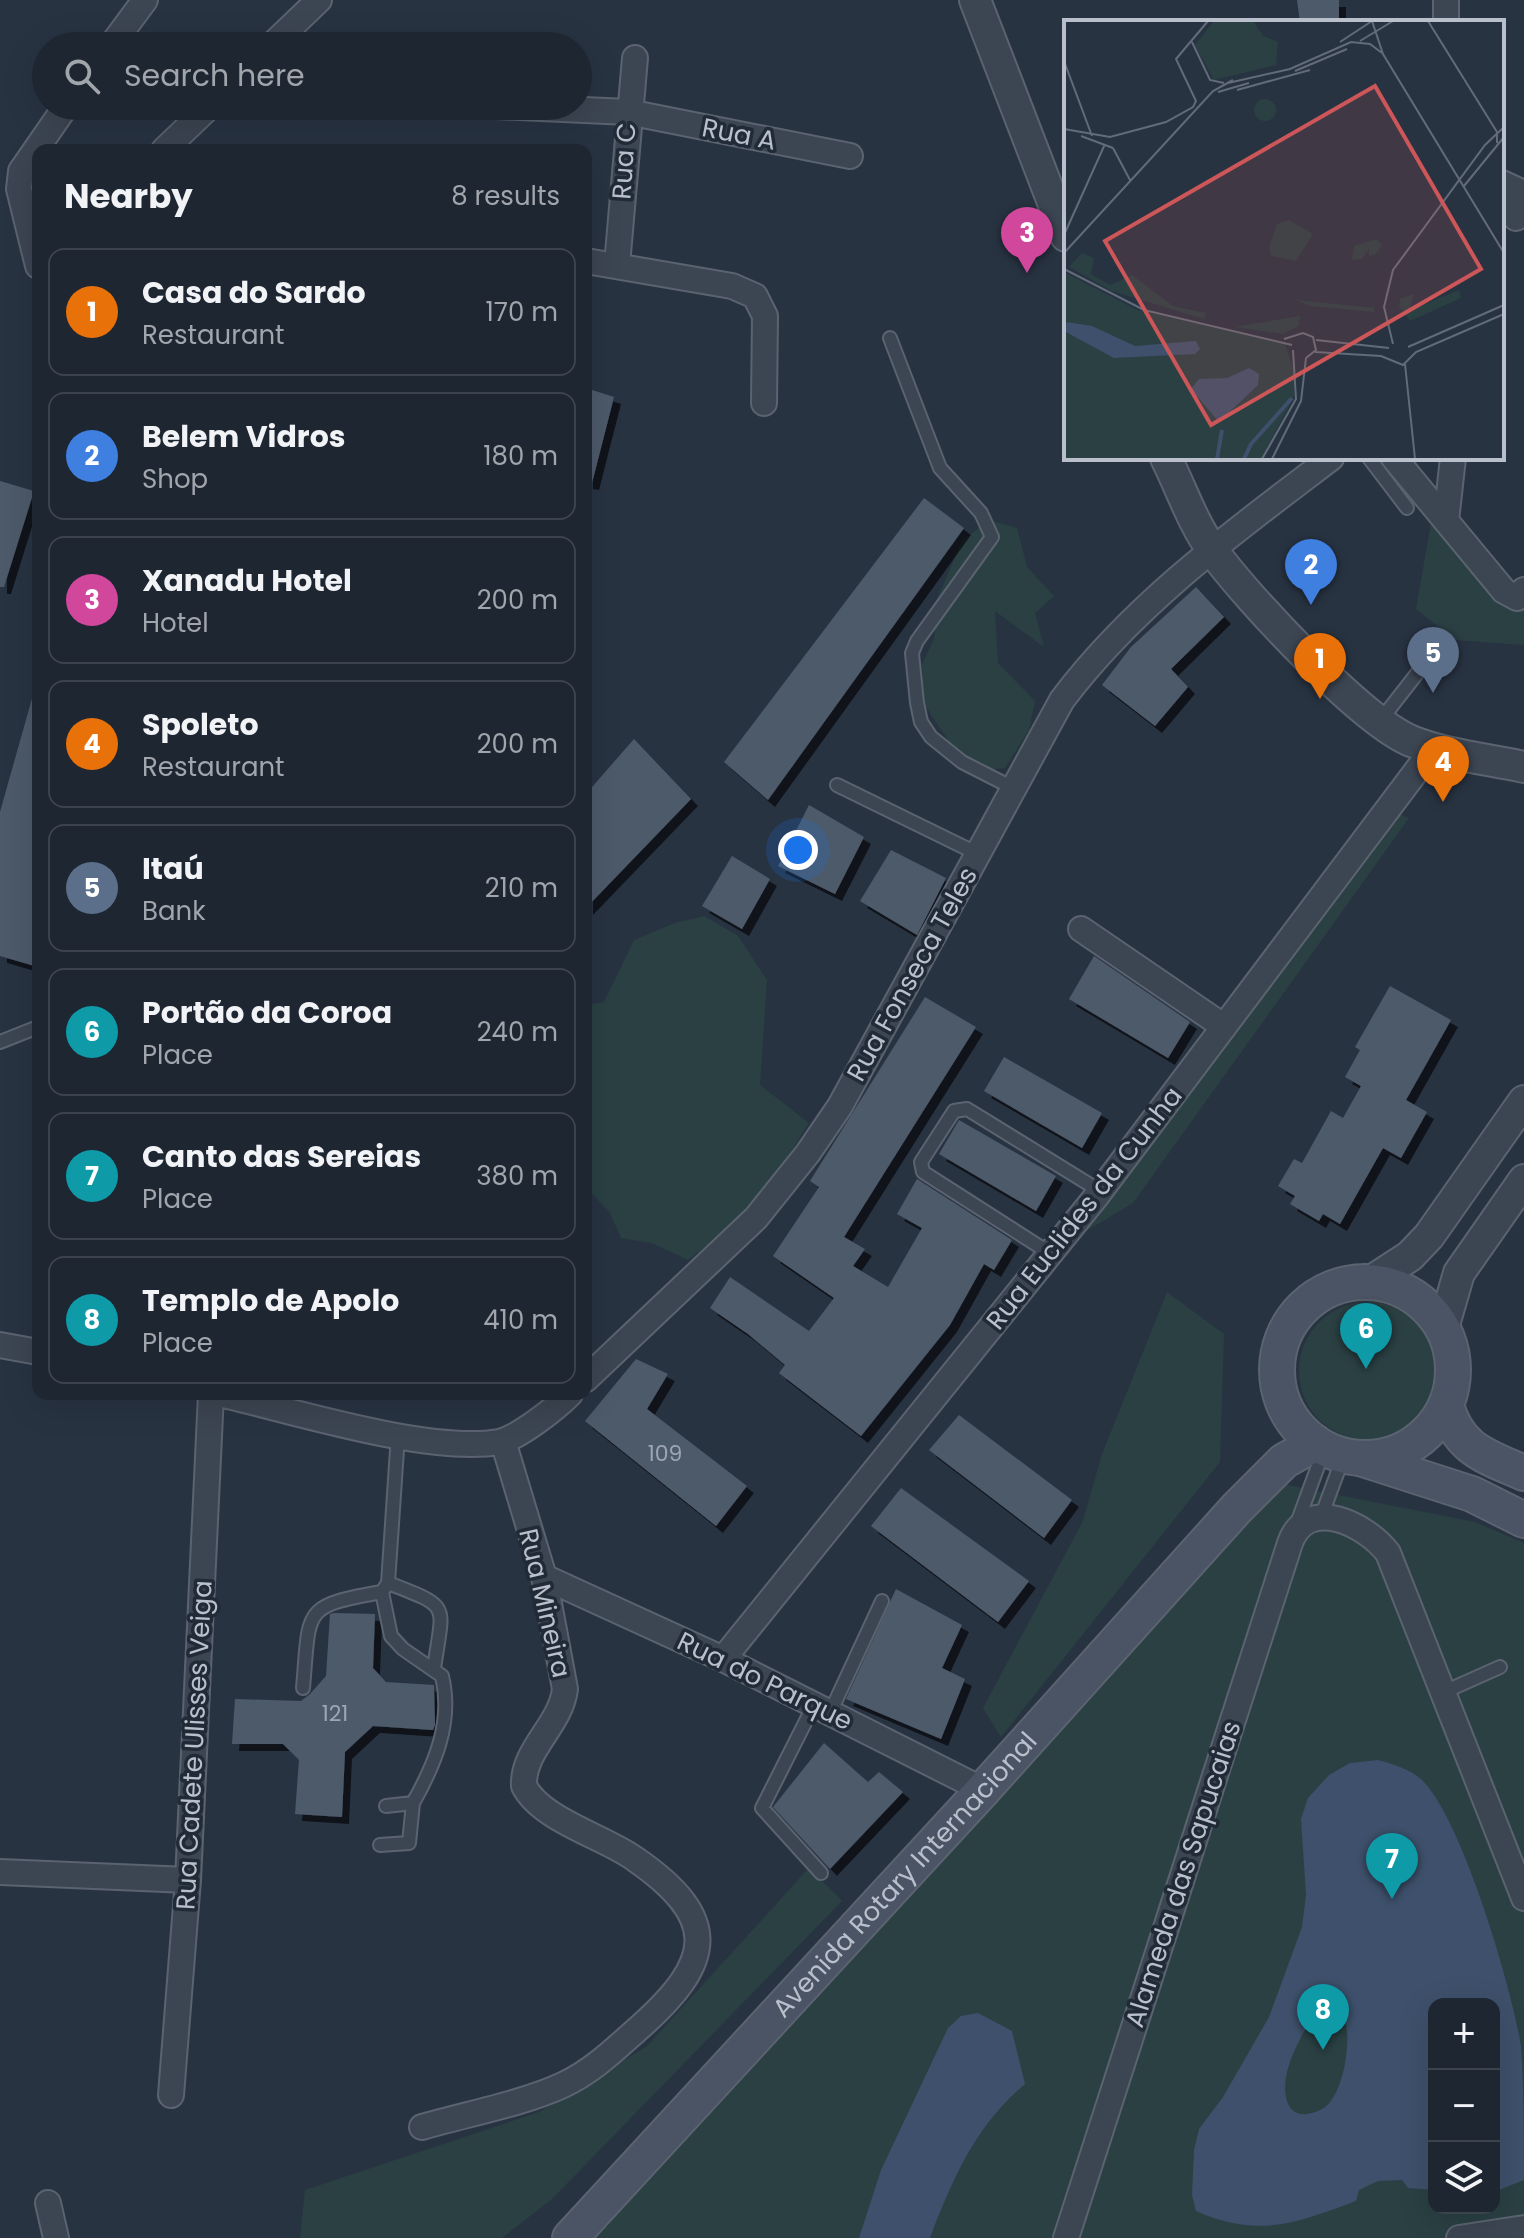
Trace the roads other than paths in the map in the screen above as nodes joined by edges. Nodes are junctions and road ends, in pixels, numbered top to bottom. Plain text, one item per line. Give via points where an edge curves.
1 (145, 0) edge
2 (319, 0) edge
3 (975, 0) edge
4 (121, 32) edge
5 (286, 32) edge
6 (635, 58) dead end
7 (592, 110) edge
8 (628, 112) junction
9 (56, 120) edge
10 (195, 120) edge
11 (40, 144) edge
12 (170, 144) edge
13 (32, 155) edge
14 (850, 156) dead end
15 (1504, 184) edge
16 (1514, 217) edge
17 (1064, 231) edge
18 (32, 242) edge
19 (592, 262) edge
20 (617, 265) junction
21 (890, 338) dead end
22 (764, 403) dead end
23 (1167, 460) edge
24 (1328, 460) edge
25 (1371, 460) edge
26 (1396, 460) edge
27 (1453, 460) edge
28 (1407, 508) dead end
29 (1446, 521) junction
30 (1212, 550) junction
31 (1520, 594) edge
32 (1433, 653) dead end
33 (1380, 721) junction
34 (1433, 749) junction
35 (1524, 767) edge
36 (837, 785) dead end
37 (1013, 788) junction
38 (978, 854) junction
39 (1081, 929) dead end
40 (1223, 1026) junction
41 (32, 1029) edge
42 (0, 1042) edge
43 (1524, 1101) edge
44 (1524, 1180) edge
45 (1100, 1191) junction
46 (1051, 1254) junction
47 (1370, 1282) junction
48 (1443, 1328) junction
49 (0, 1345) edge
50 (32, 1351) edge
51 (592, 1373) edge
52 (211, 1400) edge
53 (246, 1400) edge
54 (561, 1400) edge
55 (1446, 1405) junction
56 (1286, 1408) junction
57 (398, 1435) junction
58 (1461, 1440) junction
59 (503, 1441) junction
60 (1335, 1450) junction
61 (1524, 1473) edge
62 (1421, 1476) junction
63 (1236, 1509) junction
64 (1524, 1520) edge
65 (1309, 1521) junction
66 (544, 1577) junction
67 (385, 1587) junction
68 (882, 1601) dead end
69 (723, 1659) junction
70 (1500, 1667) dead end
71 (434, 1669) junction
72 (303, 1688) dead end
73 (1444, 1692) junction
74 (822, 1709) junction
75 (983, 1790) junction
76 (413, 1803) junction
77 (386, 1806) dead end
78 (380, 1845) dead end
79 (0, 1872) edge
80 (821, 1873) dead end
81 (188, 1880) junction
82 (1524, 1898) edge
83 (171, 2095) dead end
84 (422, 2127) dead end
85 (48, 2203) dead end
86 (1524, 2228) edge
87 (56, 2238) edge
88 (570, 2238) edge
89 (1066, 2238) edge
90 (1459, 2238) edge

1 - 4 street
2 - 5 street
3 - 17 street
6 - 8 street, Rua C
7 - 8 street, Rua A
8 - 14 street, Rua A
8 - 20 street, Rua C
9 - 11 street
10 - 12 street
13 - 18 street via 21,171 19,189
15 - 16 street via 1517,190
19 - 20 street
20 - 22 street via 732,286 755,296 765,316
21 - 37 lane via 940,468 981,513 992,537 912,653 921,722 962,762
23 - 30 street
24 - 30 street, Rua Fonseca Teles
25 - 28 lane
26 - 29 street
27 - 29 street
29 - 31 street via 1504,591
30 - 33 street via 1281,628
30 - 37 street, Rua Fonseca Teles via 1124,626 1087,667 1062,700
32 - 33 lane
33 - 34 street
34 - 35 street
34 - 40 street, Rua Euclides da Cunha
36 - 38 lane
37 - 38 street, Rua Fonseca Teles
38 - 51 street, Rua Fonseca Teles via 840,1106 808,1153 756,1218
39 - 40 street
40 - 45 street, Rua Euclides da Cunha
41 - 42 lane
43 - 47 street via 1429,1236 1410,1256
44 - 48 street via 1459,1273
45 - 46 street, Rua Euclides da Cunha
45 - 46 lane via 967,1109 954,1111 921,1162 923,1172
46 - 69 street, Rua Euclides da Cunha
47 - 48 main road via 1416,1297
47 - 56 main road via 1326,1291 1293,1321 1278,1364
48 - 55 main road via 1453,1367
49 - 50 street
52 - 81 street, Rua Cadete Ulisses Veiga
53 - 57 street
54 - 59 street
55 - 58 main road
55 - 60 main road via 1434,1425 1396,1452
56 - 60 main road via 1299,1427
56 - 63 main road, Avenida Rotary Internacional
57 - 59 street via 463,1445
57 - 67 lane
58 - 61 main road
58 - 62 main road via 1435,1448
59 - 66 street, Rua Mineira
60 - 62 main road
60 - 63 main road, Avenida Rotary Internacional via 1277,1461
60 - 65 lane
60 - 65 lane
62 - 64 main road
63 - 75 main road, Avenida Rotary Internacional
65 - 73 street via 1365,1530 1388,1553
65 - 89 street, Alameda das Sapucaias
66 - 69 street, Rua do Parque
66 - 84 street, Rua Mineira via 565,1689 555,1721 528,1762 524,1786 541,1807 634,1858 660,1879 694,1922 700,1947 686,1981 667,2003 591,2071 559,2087
67 - 71 lane via 391,1636
67 - 71 lane via 437,1605 442,1613
67 - 72 lane via 329,1601 314,1614
68 - 74 lane
69 - 74 street, Rua do Parque
70 - 73 lane
71 - 76 lane via 442,1676 447,1699 436,1762
73 - 82 street
74 - 75 street, Rua do Parque
74 - 80 lane via 762,1808
75 - 88 main road, Avenida Rotary Internacional
76 - 77 lane
76 - 78 lane via 409,1843
79 - 81 street
81 - 83 street, Rua Cadete Ulisses Veiga
85 - 87 street
86 - 90 street

